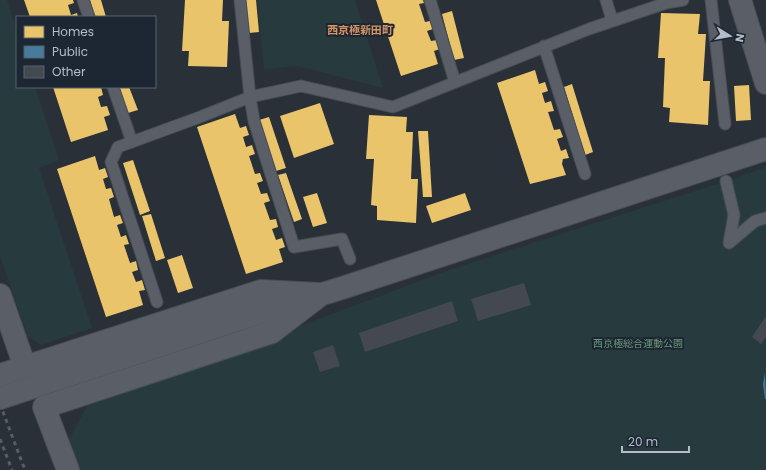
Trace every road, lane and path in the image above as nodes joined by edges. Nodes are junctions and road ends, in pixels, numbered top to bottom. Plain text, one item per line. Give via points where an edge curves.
1 (83, 0) edge
2 (240, 0) edge
3 (430, 0) edge
4 (606, 0) edge
5 (683, 0) edge
6 (712, 0) edge
7 (740, 0) edge
8 (89, 16) edge
9 (612, 20) junction
10 (544, 46) junction
11 (455, 82) junction
12 (766, 83) edge
13 (113, 88) edge
14 (250, 97) junction
15 (725, 124) dead end
16 (132, 142) junction
17 (766, 149) edge
18 (585, 174) dead end
19 (726, 181) dead end
20 (766, 218) edge
21 (350, 258) dead end
22 (322, 294) junction
23 (0, 295) edge
24 (157, 302) dead end
25 (25, 367) junction
26 (0, 375) edge
27 (0, 398) edge
28 (68, 470) edge

1 - 8 lane
2 - 14 lane
3 - 11 lane
4 - 9 lane
5 - 9 lane
6 - 15 lane
7 - 12 street
9 - 10 lane
10 - 11 lane
10 - 18 lane
11 - 14 lane via 393,107 301,86
13 - 16 lane
14 - 16 lane
14 - 21 lane via 254,121 294,247 342,239
16 - 24 lane via 118,147 111,162
17 - 22 street
19 - 20 lane via 734,215 729,243 755,221
22 - 25 street via 262,291
22 - 27 street
22 - 28 street via 272,332 44,408
23 - 25 street
25 - 26 street

